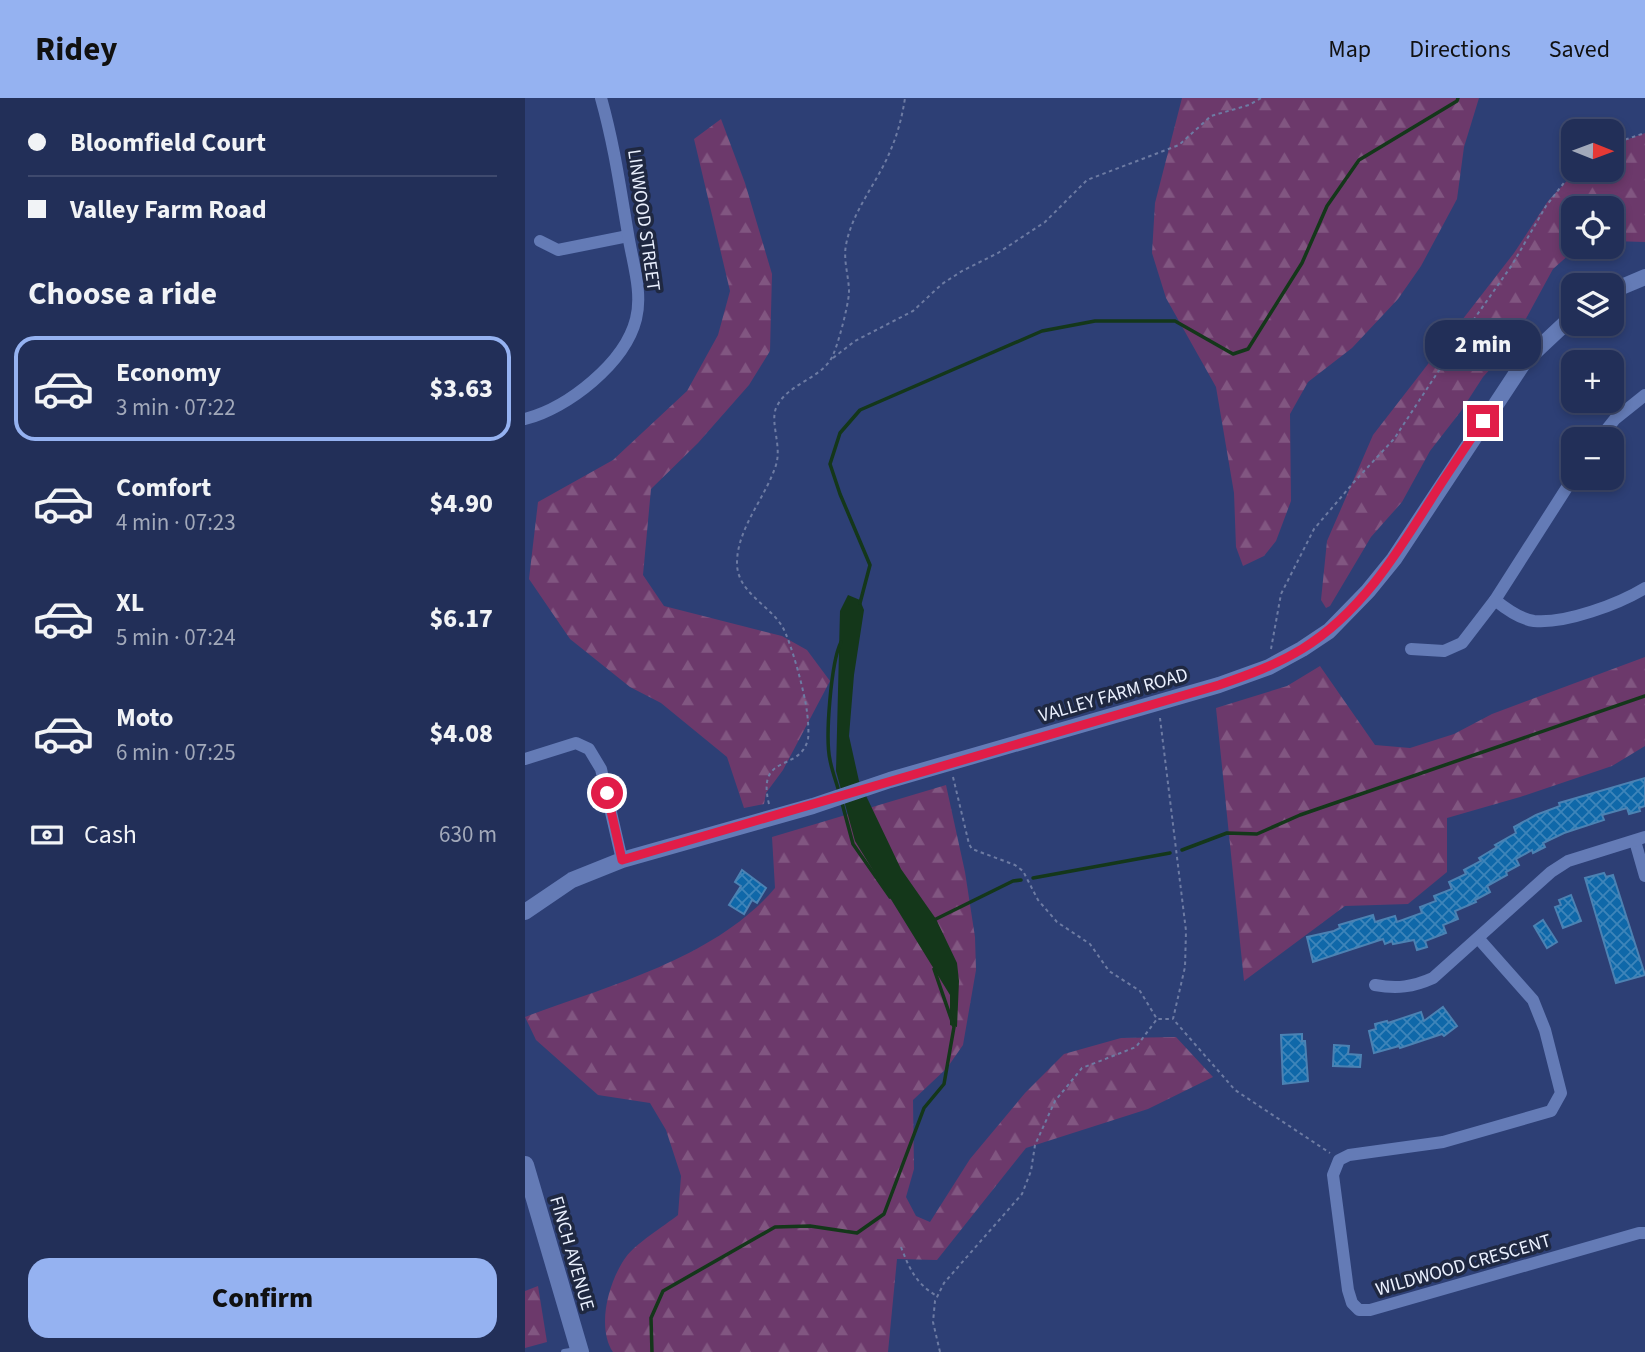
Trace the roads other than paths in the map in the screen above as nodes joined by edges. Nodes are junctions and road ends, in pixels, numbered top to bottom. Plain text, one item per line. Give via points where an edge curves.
1 (601, 98) edge
2 (628, 236) junction
3 (540, 241) dead end
4 (1645, 277) edge
5 (1624, 286) edge
6 (1561, 327) edge
7 (1645, 396) edge
8 (525, 419) edge
9 (1609, 427) edge
10 (1565, 490) edge
11 (1645, 588) edge
12 (1495, 600) junction
13 (1411, 649) dead end
14 (525, 759) edge
15 (1640, 839) edge
16 (622, 860) junction
17 (1645, 876) edge
18 (525, 912) edge
19 (1478, 938) junction
20 (1375, 985) dead end
21 (525, 1165) edge
22 (1645, 1233) edge
23 (574, 1351) edge

1 - 2 street, LINWOOD STREET via 614,145
2 - 3 street via 558,250
2 - 8 street, LINWOOD STREET via 638,291 637,317 629,340 613,362 565,403
4 - 5 street
6 - 16 street, VALLEY FARM ROAD via 1524,362 1394,559 1329,631 1302,649 1219,685
7 - 9 street
10 - 12 street
11 - 12 street via 1563,618 1533,621 1509,612
12 - 13 street via 1462,643 1444,651
14 - 16 street via 576,743 589,749 601,769
15 - 17 street
15 - 19 street via 1568,861
16 - 18 street, VALLEY FARM ROAD via 572,880
19 - 20 street via 1433,978 1415,986
19 - 22 street, WILDWOOD CRESCENT via 1533,1000 1561,1093 1551,1111 1443,1142 1339,1160 1333,1175 1352,1303 1359,1310 1370,1310
21 - 23 main road, FINCH AVENUE

